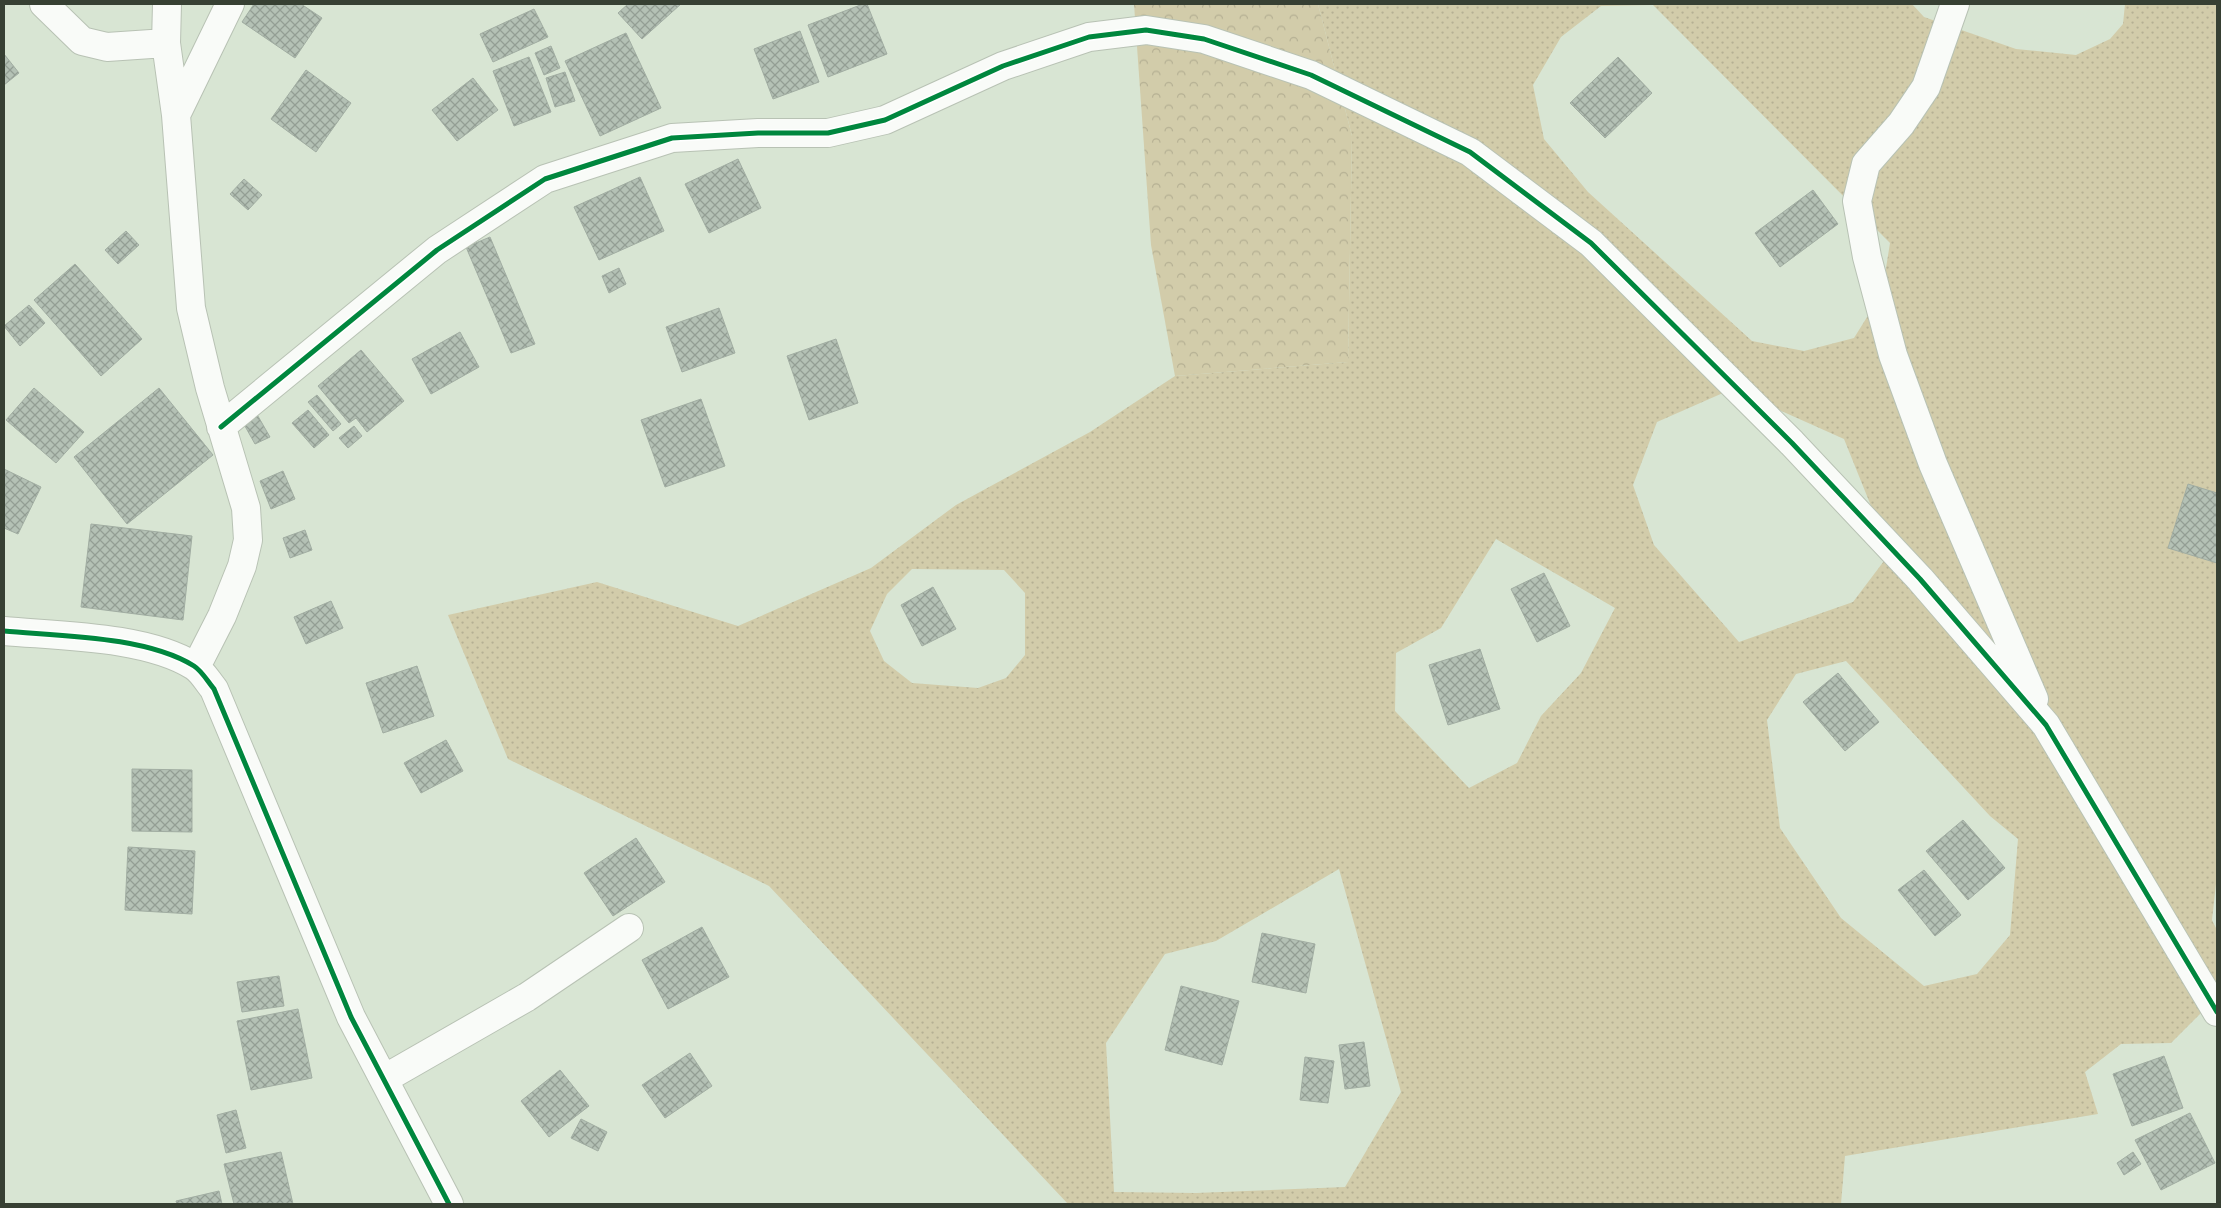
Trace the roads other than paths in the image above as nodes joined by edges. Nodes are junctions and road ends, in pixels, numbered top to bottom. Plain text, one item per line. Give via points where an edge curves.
1 (44, 4) edge
2 (167, 4) edge
3 (230, 4) edge
4 (1955, 4) edge
5 (166, 43) junction
6 (176, 115) junction
7 (221, 427) junction
8 (4, 631) edge
9 (196, 667) junction
10 (2046, 725) junction
11 (630, 928) dead end
12 (2217, 1012) edge
13 (384, 1079) junction
14 (449, 1204) edge

1 - 5 street via 82,41 107,47
2 - 5 street
3 - 6 street
4 - 10 street via 1926,87 1901,124 1866,164 1857,201 1867,257 1893,355 1934,464
5 - 6 street
6 - 7 street via 191,308
7 - 9 street via 246,508 248,540 242,566 222,616
7 - 10 street via 437,250 545,179 672,138 828,133 885,120 1003,66 1089,37 1146,30 1204,39 1311,75 1470,152 1591,243 1799,450 1920,579
8 - 9 street via 140,644
9 - 13 street via 214,689 351,1017
10 - 12 street
11 - 13 street via 527,997
13 - 14 street

